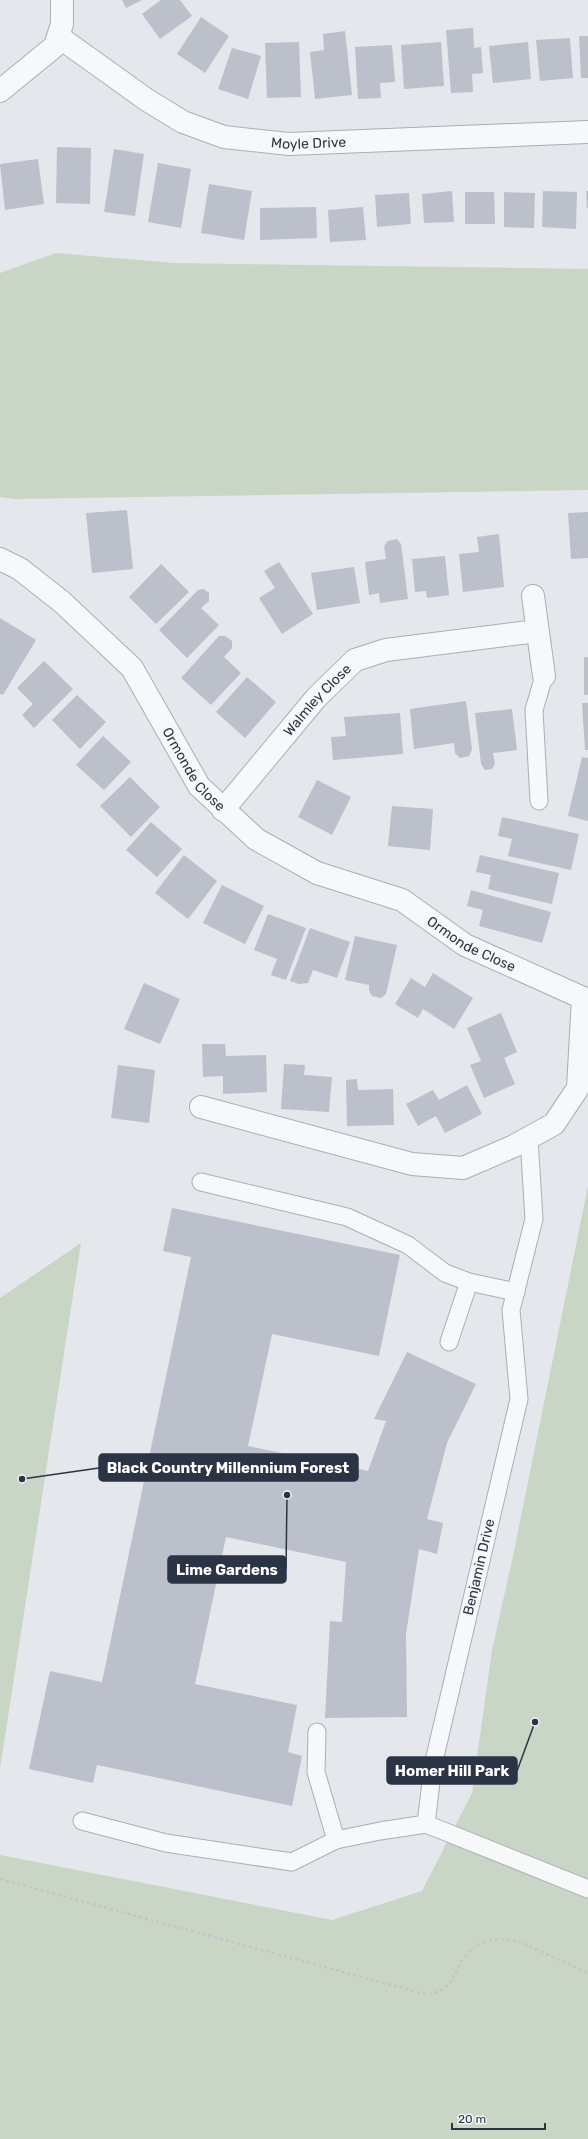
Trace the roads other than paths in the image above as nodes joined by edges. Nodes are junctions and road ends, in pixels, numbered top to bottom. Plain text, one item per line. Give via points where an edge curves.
1 (62, 0) edge
2 (59, 37) junction
3 (0, 91) edge
4 (588, 132) edge
5 (0, 559) edge
6 (533, 596) dead end
7 (537, 631) junction
8 (544, 676) joint
9 (539, 801) dead end
10 (223, 810) junction
11 (586, 996) edge
12 (201, 1107) dead end
13 (529, 1138) junction
14 (201, 1182) dead end
15 (469, 1282) junction
16 (516, 1292) junction
17 (449, 1342) dead end
18 (317, 1732) dead end
19 (82, 1821) dead end
20 (426, 1824) junction
21 (336, 1840) junction
22 (588, 1889) edge

1 - 2 street via 63,15
2 - 3 street via 55,46
2 - 4 street, Moyle Drive via 147,100 184,122 224,137 289,144
5 - 10 street, Ormonde Close via 20,569 62,602 132,668 199,786
6 - 7 street
7 - 8 street
7 - 10 street, Walmley Close via 386,650 355,660 316,698
8 - 9 lane via 534,710
10 - 11 street, Ormonde Close via 256,839 317,873 402,900 465,945
11 - 13 street, Ormonde Close via 578,1088 554,1124
12 - 13 street, Ormonde Close via 412,1164 463,1168
13 - 16 lane, Benjamin Drive via 534,1219
14 - 15 lane via 347,1217 408,1245 445,1273
15 - 16 lane
15 - 17 lane
16 - 20 lane, Benjamin Drive via 511,1310 519,1400 433,1765
18 - 21 lane via 316,1772
19 - 21 lane via 166,1843 292,1862
20 - 21 lane
20 - 22 lane

